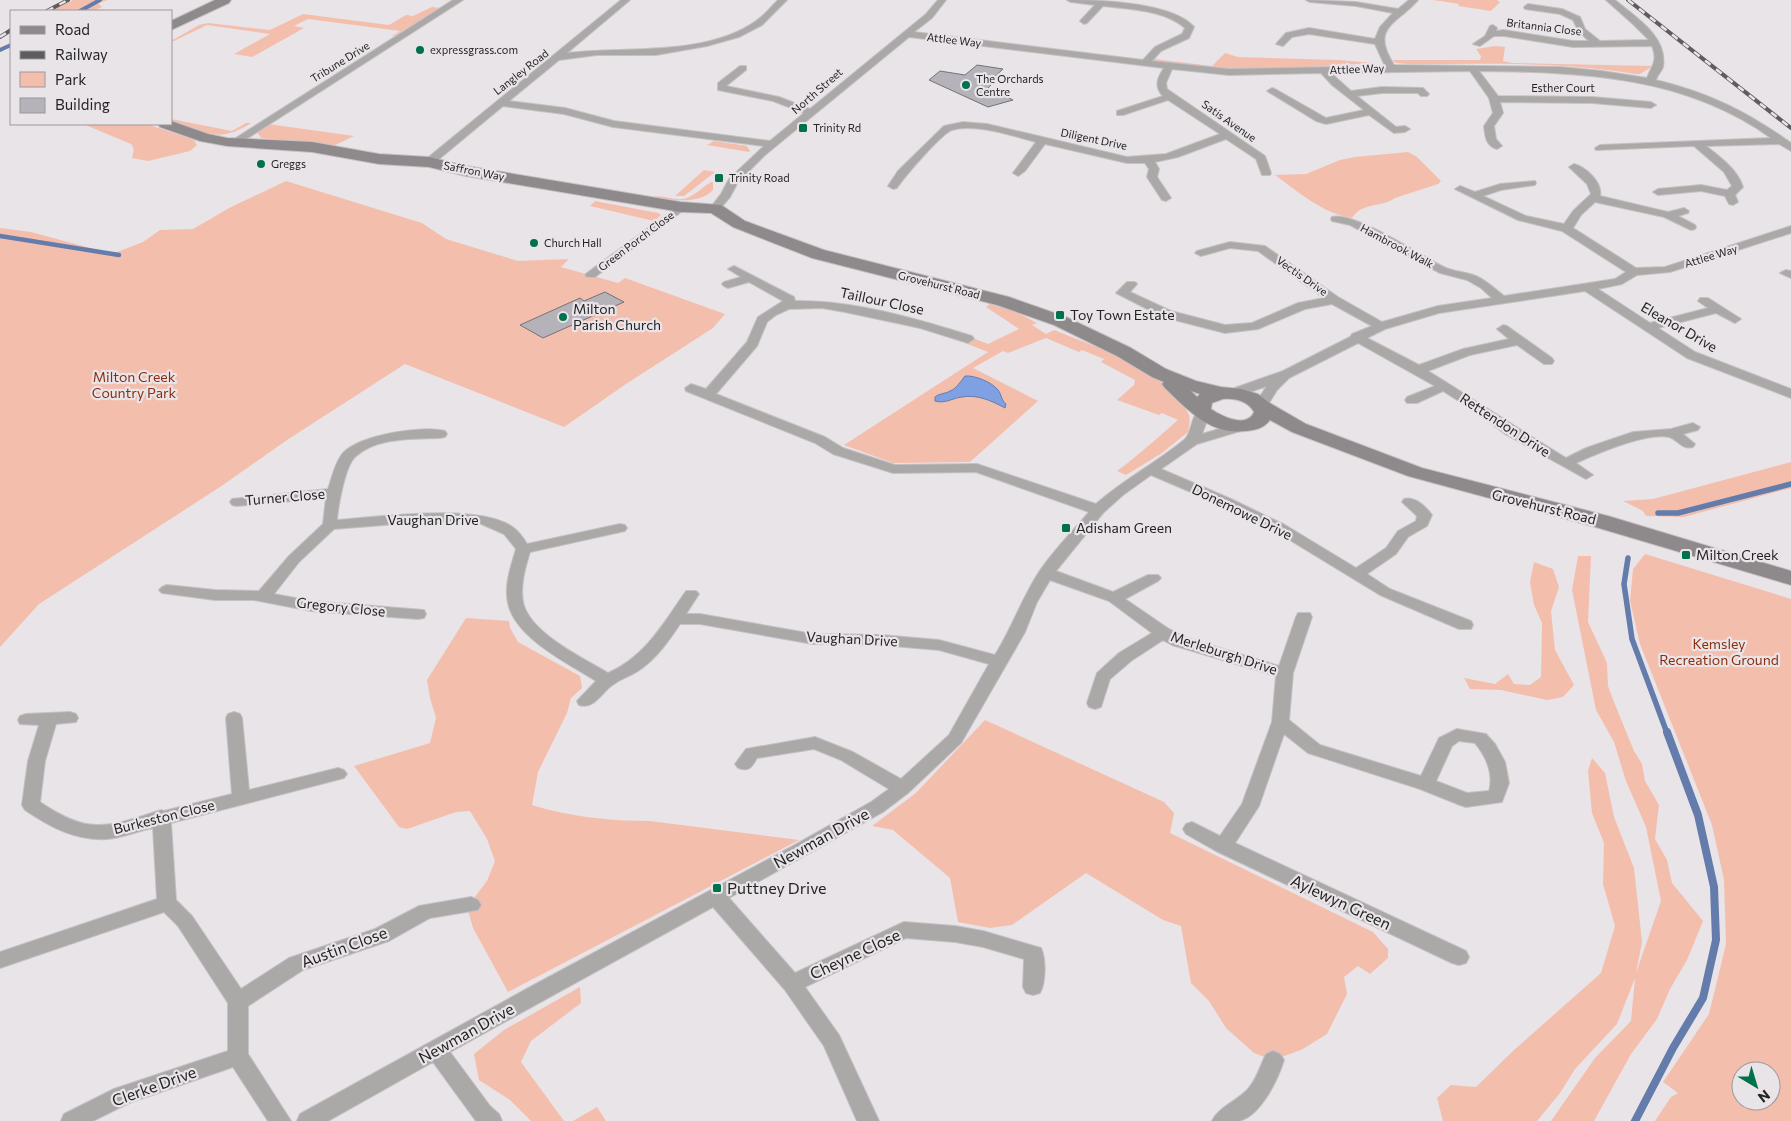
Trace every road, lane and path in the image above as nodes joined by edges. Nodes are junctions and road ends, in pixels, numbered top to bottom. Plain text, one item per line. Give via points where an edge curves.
1 (224, 0) edge
2 (459, 0) edge
3 (626, 0) edge
4 (783, 0) edge
5 (942, 0) edge
6 (1078, 0) edge
7 (1310, 0) edge
8 (1414, 0) edge
9 (1610, 0) edge
10 (1100, 4) junction
11 (1528, 6) dead end
12 (1399, 12) junction
13 (1084, 21) dead end
14 (172, 26) edge
15 (906, 34) junction
16 (1377, 42) junction
17 (574, 43) junction
18 (1655, 43) junction
19 (1280, 44) dead end
20 (1477, 44) dead end
21 (1598, 44) junction
22 (597, 52) junction
23 (558, 57) junction
24 (1145, 64) junction
25 (1170, 66) junction
26 (743, 68) dead end
27 (1391, 68) junction
28 (1473, 68) junction
29 (1323, 70) junction
30 (1651, 80) junction
31 (1272, 91) dead end
32 (1350, 94) junction
33 (1424, 94) dead end
34 (1169, 97) junction
35 (1494, 99) junction
36 (500, 103) junction
37 (1651, 105) dead end
38 (811, 112) junction
39 (1370, 112) junction
40 (1120, 113) dead end
41 (168, 125) edge
42 (1405, 129) dead end
43 (1227, 135) junction
44 (1606, 139) dead end
45 (1042, 141) junction
46 (1780, 141) junction
47 (233, 143) junction
48 (774, 144) junction
49 (1697, 144) junction
50 (1497, 146) dead end
51 (1616, 146) junction
52 (1600, 148) dead end
53 (1791, 148) edge
54 (1149, 160) junction
55 (429, 162) junction
56 (1574, 167) dead end
57 (1018, 172) dead end
58 (1266, 173) dead end
59 (1531, 183) dead end
60 (893, 186) dead end
61 (1460, 189) dead end
62 (1658, 192) dead end
63 (1475, 195) junction
64 (1166, 198) dead end
65 (1593, 198) junction
66 (681, 206) junction
67 (715, 208) junction
68 (1684, 211) dead end
69 (1668, 215) junction
70 (1336, 219) dead end
71 (1568, 227) junction
72 (1691, 227) dead end
73 (1791, 229) edge
74 (1217, 248) junction
75 (1201, 253) dead end
76 (1231, 256) dead end
77 (734, 270) dead end
78 (1634, 272) junction
79 (592, 275) dead end
80 (748, 279) junction
81 (728, 284) dead end
82 (1587, 288) junction
83 (1121, 292) dead end
84 (1334, 300) junction
85 (1502, 301) junction
86 (1704, 301) dead end
87 (787, 305) junction
88 (1718, 309) junction
89 (1735, 319) dead end
90 (1381, 326) junction
91 (1649, 327) junction
92 (1503, 329) dead end
93 (1356, 337) junction
94 (968, 339) dead end
95 (1518, 341) junction
96 (1548, 361) dead end
97 (1418, 370) junction
98 (1159, 373) junction
99 (1288, 374) junction
100 (1773, 374) dead end
101 (1762, 383) junction
102 (1444, 386) junction
103 (691, 388) dead end
104 (1228, 393) junction
105 (1791, 394) edge
106 (708, 396) junction
107 (1412, 400) dead end
108 (1262, 406) junction
109 (1202, 411) junction
110 (1246, 425) junction
111 (1693, 427) dead end
112 (1299, 428) junction
113 (1672, 433) junction
114 (440, 434) dead end
115 (1192, 441) junction
116 (1688, 444) dead end
117 (1566, 463) junction
118 (1151, 470) junction
119 (1586, 475) dead end
120 (333, 493) junction
121 (237, 502) dead end
122 (1409, 502) dead end
123 (1098, 510) junction
124 (330, 525) junction
125 (620, 528) dead end
126 (524, 549) junction
127 (1046, 573) junction
128 (1357, 574) junction
129 (1154, 578) dead end
130 (1791, 578) edge
131 (167, 590) dead end
132 (691, 594) dead end
133 (263, 597) junction
134 (1114, 598) junction
135 (418, 614) dead end
136 (1304, 617) dead end
137 (675, 619) junction
138 (1465, 625) dead end
139 (1163, 634) junction
140 (999, 662) junction
141 (1285, 673) junction
142 (607, 680) junction
143 (585, 701) dead end
144 (1095, 703) dead end
145 (70, 718) dead end
146 (234, 718) dead end
147 (50, 719) junction
148 (26, 720) dead end
149 (1280, 722) junction
150 (744, 764) dead end
151 (338, 774) dead end
152 (1426, 784) junction
153 (902, 788) junction
154 (241, 798) junction
155 (161, 817) junction
156 (1192, 829) dead end
157 (1223, 846) junction
158 (715, 896) junction
159 (168, 904) junction
160 (470, 905) dead end
161 (1460, 957) dead end
162 (0, 960) edge
163 (792, 984) junction
164 (1034, 987) dead end
165 (238, 1002) junction
166 (436, 1050) junction
167 (238, 1056) junction
168 (1272, 1060) dead end
169 (72, 1121) edge
170 (280, 1121) edge
171 (308, 1121) edge
172 (491, 1121) edge
173 (868, 1121) edge
174 (1223, 1121) edge

1 - 14 street
2 - 47 street, Tribune Drive
3 - 17 street, Langley Road
4 - 22 street via 760,23 725,39 663,51
5 - 15 street, North Street via 929,16
6 - 10 street
7 - 12 street
8 - 12 street
9 - 18 street
10 - 13 street
10 - 24 street via 1170,14 1190,27 1186,36 1158,49
11 - 21 street via 1562,12 1577,20 1583,32
12 - 16 street via 1383,27
15 - 24 street, Attlee Way
15 - 38 street, North Street
16 - 19 street via 1309,31 1289,35
16 - 27 street
17 - 22 street via 587,45
17 - 23 street, Langley Road
18 - 21 street, Britannia Close
18 - 30 street via 1660,57 1658,69
20 - 21 street, Britannia Close via 1492,31 1554,44
22 - 23 street
23 - 36 street, Langley Road
24 - 25 street, Attlee Way
25 - 29 street, Attlee Way via 1254,73
25 - 34 street via 1161,83 1162,90
26 - 38 street via 721,88 776,99
27 - 28 street, Attlee Way
27 - 29 street, Attlee Way
28 - 30 street, Attlee Way via 1566,69
28 - 35 street
29 - 32 street
30 - 46 street, Attlee Way via 1717,102 1769,130
31 - 39 street via 1326,121
32 - 33 street via 1382,90 1420,90
32 - 39 street
34 - 40 street
34 - 43 street, Satis Avenue
35 - 37 street, Esther Court via 1629,99
35 - 50 street via 1498,113 1489,126 1491,140
36 - 48 street via 565,111 613,124
36 - 55 street, Langley Road
38 - 48 street, North Street
39 - 42 street via 1394,130
41 - 47 street, Saffron Way via 205,138
43 - 54 street, Diligent Drive via 1173,155
43 - 58 street, Satis Avenue via 1261,158
44 - 51 street
45 - 54 street, Diligent Drive via 1126,160
45 - 57 street, Diligent Drive via 1034,149 1027,165
45 - 60 street, Diligent Drive via 988,127 963,125 947,128
46 - 49 street
46 - 53 street, Attlee Way
47 - 55 street, Saffron Way via 312,147 379,159
48 - 67 street, North Street via 741,172
49 - 51 street
49 - 62 street via 1737,181 1738,187 1731,198 1701,188
51 - 52 street
54 - 64 street via 1154,168 1152,177
55 - 66 street, Saffron Way via 466,171
56 - 65 street via 1596,191
59 - 63 street
61 - 63 street
63 - 71 street via 1517,217
65 - 69 street
65 - 71 street
66 - 67 street, Saffron Way
66 - 79 street, Green Porch Close
67 - 98 street, Grovehurst Road via 739,224 818,254 1028,309 1090,335
68 - 69 street
69 - 72 street
70 - 85 street, Hambrook Walk via 1354,223 1444,271 1462,269
71 - 78 street
73 - 78 street, Attlee Way via 1666,270
74 - 75 street, Vectis Drive
74 - 76 street
74 - 84 street, Vectis Drive via 1230,245 1261,248
77 - 80 street
78 - 82 street, Attlee Way via 1618,282
80 - 81 street
80 - 87 street via 790,300
82 - 85 street, Attlee Way
82 - 91 street, Eleanor Drive
83 - 84 street via 1167,314 1225,329 1254,326 1302,306
84 - 90 street, Vectis Drive
85 - 90 street, Attlee Way via 1438,310
86 - 88 street
87 - 94 street, Taillour Close via 845,308 923,325
87 - 106 street, Taillour Close via 762,320 753,343
88 - 89 street
88 - 91 street
90 - 93 street, Attlee Way
91 - 101 street, Eleanor Drive via 1691,355
92 - 95 street
93 - 97 street, Rettendon Drive
93 - 99 street, Attlee Way
95 - 96 street
95 - 97 street via 1467,352
97 - 102 street, Rettendon Drive
98 - 104 street, Grovehurst Road via 1189,385
98 - 109 street, Grovehurst Road
99 - 104 street, Attlee Way
99 - 108 street, Attlee Way via 1272,388
100 - 101 street
101 - 105 street, Eleanor Drive
102 - 107 street, Rettendon Drive
102 - 117 street, Rettendon Drive via 1510,431
103 - 106 street
104 - 108 street, Grovehurst Road via 1249,396
104 - 109 street via 1206,398 1202,401
106 - 123 street via 869,462 904,470 977,468
108 - 110 street via 1263,417
108 - 112 street, Grovehurst Road
109 - 110 street, Grovehurst Road via 1216,422
109 - 115 street
110 - 112 street, Grovehurst Road
110 - 115 street, Newman Drive
111 - 113 street, Rettendon Drive
112 - 130 street, Grovehurst Road via 1415,472 1600,521
113 - 116 street
113 - 117 street, Rettendon Drive via 1638,435 1592,450
114 - 120 street, Turner Close via 404,435 374,442 347,456
115 - 118 street, Newman Drive
117 - 119 street, Rettendon Drive
118 - 123 street, Newman Drive
118 - 128 street, Donemowe Drive via 1280,528
120 - 121 street, Turner Close
120 - 124 street, Turner Close
122 - 128 street via 1425,515 1422,522 1403,534 1390,551
123 - 127 street, Newman Drive
124 - 126 street, Vaughan Drive via 421,518 481,519 509,531
124 - 133 street via 294,559
125 - 126 street
126 - 142 street via 515,585 516,603 523,620 543,638
127 - 134 street, Merleburgh Drive
127 - 140 street, Newman Drive
128 - 138 street, Donemowe Drive via 1385,592
129 - 134 street
131 - 133 street, Gregory Close
132 - 137 street
133 - 135 street, Gregory Close via 311,606
134 - 139 street, Merleburgh Drive
136 - 141 street, Merleburgh Drive
137 - 140 street, Vaughan Drive via 700,619 813,639 940,645
137 - 142 street via 647,656 630,670
139 - 141 street, Merleburgh Drive via 1201,649
139 - 144 street, Merleburgh Drive via 1125,657 1103,677
140 - 153 street, Newman Drive via 986,690 955,739
141 - 149 street, Merleburgh Drive
142 - 143 street
145 - 147 street
146 - 154 street
147 - 148 street
147 - 155 street, Burkeston Close via 33,773 31,805 60,825 86,832 109,832
149 - 152 street via 1314,749
149 - 157 street, Merleburgh Drive via 1250,806
150 - 153 street via 752,753 815,743 847,756
151 - 154 street, Burkeston Close
152 - 152 street via 1466,800 1496,797 1500,783 1489,748 1480,738 1457,735 1445,742
153 - 158 street, Newman Drive via 877,807
154 - 155 street, Burkeston Close
155 - 159 street
156 - 157 street
157 - 161 street, Aylewyn Green
158 - 163 street
158 - 166 street, Newman Drive
159 - 162 street
159 - 165 street via 185,921
160 - 165 street, Austin Close via 421,908 382,935 296,964
163 - 164 street, Cheyne Close via 904,930 982,939 1034,954
163 - 173 street via 832,1041
165 - 167 street
166 - 171 street, Newman Drive
166 - 172 street
167 - 169 street, Clerke Drive via 122,1096
167 - 170 street
168 - 174 street via 1270,1072 1255,1099

